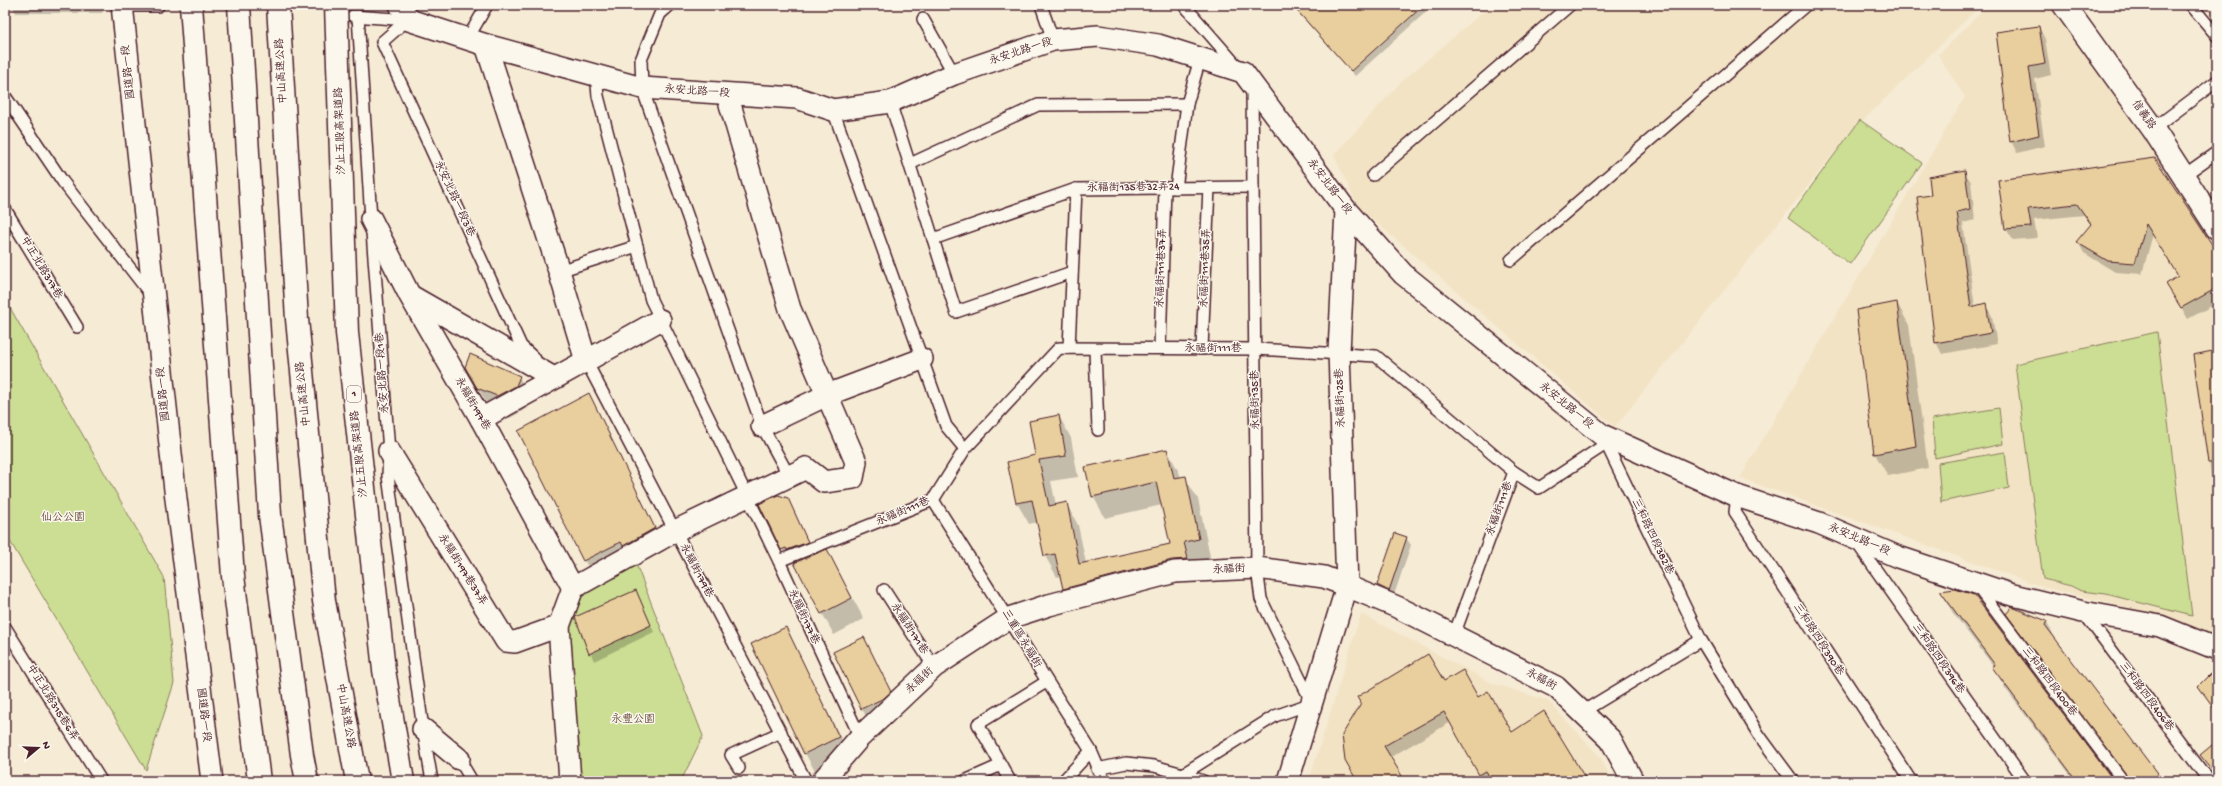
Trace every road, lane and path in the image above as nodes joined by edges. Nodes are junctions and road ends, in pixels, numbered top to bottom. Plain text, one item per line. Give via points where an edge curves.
1 (119, 5) edge
2 (191, 5) edge
3 (239, 5) edge
4 (278, 5) edge
5 (487, 5) edge
6 (670, 5) edge
7 (1041, 5) edge
8 (1184, 5) edge
9 (1570, 5) edge
10 (1806, 5) edge
11 (2064, 5) edge
12 (2191, 5) edge
13 (158, 6) dead end
14 (349, 12) edge
15 (405, 15) edge
16 (923, 19) dead end
17 (2217, 36) edge
18 (1053, 40) junction
19 (477, 42) junction
20 (1200, 59) junction
21 (596, 74) junction
22 (954, 74) junction
23 (1247, 78) junction
24 (2217, 81) edge
25 (642, 88) junction
26 (727, 94) junction
27 (5, 96) edge
28 (890, 102) junction
29 (1187, 104) junction
30 (833, 110) junction
31 (2154, 129) junction
32 (2217, 152) edge
33 (910, 164) junction
34 (1373, 175) dead end
35 (2183, 176) junction
36 (1209, 187) junction
37 (1253, 187) junction
38 (1170, 188) junction
39 (1076, 189) junction
40 (5, 208) edge
41 (1346, 210) junction
42 (371, 219) junction
43 (2217, 228) edge
44 (933, 238) junction
45 (637, 246) junction
46 (1511, 260) dead end
47 (559, 271) junction
48 (1072, 272) junction
49 (410, 296) junction
50 (154, 298) junction
51 (660, 320) junction
52 (77, 327) dead end
53 (1069, 348) junction
54 (1095, 348) junction
55 (1160, 348) junction
56 (1202, 348) junction
57 (1255, 348) junction
58 (1339, 352) junction
59 (922, 359) junction
60 (586, 360) junction
61 (554, 378) junction
62 (827, 395) junction
63 (481, 419) junction
64 (762, 426) junction
65 (1098, 430) dead end
66 (1604, 439) junction
67 (965, 449) junction
68 (389, 451) junction
69 (1514, 472) junction
70 (789, 476) junction
71 (747, 496) junction
72 (1737, 496) junction
73 (933, 500) junction
74 (675, 531) junction
75 (1852, 536) junction
76 (779, 562) junction
77 (1258, 568) junction
78 (1974, 583) junction
79 (1347, 586) junction
80 (573, 588) junction
81 (884, 590) dead end
82 (2083, 612) junction
83 (1009, 618) junction
84 (558, 626) junction
85 (5, 627) edge
86 (1454, 635) junction
87 (1701, 640) junction
88 (2217, 649) edge
89 (934, 668) junction
90 (1046, 682) junction
91 (1312, 703) junction
92 (1582, 712) junction
93 (423, 729) junction
94 (781, 732) junction
95 (860, 737) junction
96 (1091, 751) junction
97 (459, 759) joint
98 (1001, 764) junction
99 (739, 768) dead end
100 (1097, 769) junction
101 (1183, 774) junction
102 (100, 779) dead end
103 (212, 781) edge
104 (260, 781) edge
105 (307, 781) edge
106 (357, 781) edge
107 (404, 781) edge
108 (432, 781) edge
109 (472, 781) edge
110 (570, 781) edge
111 (806, 781) edge
112 (822, 781) edge
113 (965, 781) edge
114 (1010, 781) edge
115 (1063, 781) edge
116 (1104, 781) edge
117 (1203, 781) edge
118 (1288, 781) edge
119 (1633, 781) edge
120 (1793, 781) edge
121 (1911, 781) edge
122 (2025, 781) edge
123 (2123, 781) edge
124 (2209, 781) edge

1 - 13 lane
1 - 50 street, 國道路一段
2 - 104 main road, bridge via 233,576
3 - 105 main road via 270,515
4 - 106 main road, 中山高速公路 via 297,319 324,594
5 - 19 lane
6 - 25 lane via 660,14 641,60
7 - 18 lane
8 - 23 lane
9 - 34 lane
10 - 46 lane
11 - 31 main road, 信義路
12 - 17 lane
14 - 15 lane
14 - 42 lane, 永安北路一段1巷
14 - 107 main road, 汐止五股高架道路 / 1, bridge via 347,333 384,670
15 - 19 street, 永安北路一段
15 - 61 lane, 永安北路一段3巷 via 382,42 521,346
16 - 22 lane
18 - 20 street, 永安北路一段 via 1098,36 1158,45
18 - 22 street, 永安北路一段
19 - 21 street, 永安北路一段
19 - 47 street
20 - 23 street, 永安北路一段
20 - 29 lane, 永福街111巷37弄
21 - 25 street, 永安北路一段
21 - 45 lane via 598,96
22 - 28 street, 永安北路一段
23 - 37 lane, 永福街135巷
23 - 41 street, 永安北路一段
24 - 31 lane
25 - 26 street, 永安北路一段
25 - 64 lane
26 - 30 street, 永安北路一段 via 797,98
26 - 62 street via 790,309
27 - 50 lane via 63,182
28 - 30 street, 永安北路一段
28 - 33 lane
29 - 33 lane via 1038,105
29 - 38 lane, 永福街111巷37弄
30 - 59 lane
31 - 35 main road, 信義路
32 - 35 lane
33 - 44 lane
35 - 43 main road, 信義路
36 - 37 lane, 永福街135巷32弄24
36 - 38 lane, 永福街135巷32弄24
36 - 56 lane, 永福街111巷35弄
37 - 57 lane, 永福街135巷
38 - 39 lane, 永福街135巷32弄24
38 - 55 lane, 永福街111巷37弄
39 - 44 lane
39 - 48 lane, 永福街135巷32弄24
40 - 52 lane, 中正北路317巷
41 - 58 street, 永福街125巷
41 - 66 street, 永安北路一段 via 1403,274
42 - 49 street, 永福街197巷
42 - 68 lane, 永安北路一段1巷
44 - 48 lane via 956,312
45 - 47 lane
45 - 51 lane via 651,300
47 - 60 street
48 - 53 lane, 永福街135巷32弄24
49 - 61 street
49 - 63 street, 永福街197巷
50 - 103 street, 國道路一段 via 176,499
51 - 60 street
51 - 71 lane
53 - 54 lane, 永福街111巷
53 - 67 lane, 永福街111巷 via 1059,348
54 - 55 lane, 永福街111巷
54 - 65 lane
55 - 56 lane, 永福街111巷
56 - 57 lane, 永福街111巷
57 - 58 lane, 永福街111巷
57 - 77 lane, 永福街135巷
58 - 69 lane, 永福街111巷 via 1376,356
58 - 79 street, 永福街125巷
59 - 62 street
59 - 67 lane via 946,426
60 - 61 street
60 - 74 lane, 永福街179巷
61 - 63 street
62 - 64 street
62 - 70 street via 856,462 853,478 824,482 806,468
63 - 80 street, 永福街197巷
64 - 70 lane
66 - 69 lane via 1539,488
66 - 72 street, 永安北路一段
66 - 87 lane, 三和路四段382巷
67 - 73 lane, 永福街111巷
68 - 84 street, 永福街197巷37弄 via 506,641 515,642
68 - 93 lane, 永安北路一段1巷 via 388,476
69 - 86 lane, 永福街111巷
70 - 71 street
71 - 74 street
71 - 76 lane
71 - 95 lane, 永福街177巷
72 - 75 street, 永安北路一段
72 - 121 lane, 三和路四段390巷 via 1735,512
73 - 76 lane, 永福街111巷
73 - 83 lane, 三重區永福街
74 - 80 street
74 - 94 lane, 永福街179巷
75 - 78 street, 永安北路一段 via 1898,557
75 - 122 lane, 三和路四段396巷
76 - 95 lane
77 - 79 street, 永福街 via 1324,577
77 - 83 street, 永福街 via 1175,572
77 - 91 lane, 永福街135巷 via 1261,599
78 - 82 street, 永安北路一段
78 - 123 lane, 三和路四段400巷
79 - 86 street, 永福街
79 - 91 street, 永福街125巷
80 - 84 street
81 - 89 lane, 永福街171巷
82 - 88 street, 永安北路一段 via 2160,626
82 - 124 lane, 三和路四段406巷
83 - 89 street, 永福街
83 - 90 lane, 三重區永福街
84 - 110 street
85 - 102 lane, 中正北路315巷6弄
86 - 92 street, 永福街 via 1556,687
87 - 92 lane
87 - 120 lane, 三和路四段382巷 via 1759,735
89 - 95 street, 永福街
90 - 96 lane, 三重區永福街
90 - 98 lane via 978,724
91 - 101 lane via 1275,716
91 - 118 street, 永福街125巷
92 - 119 street, 永福街 via 1611,740
93 - 97 street
93 - 108 lane, 永安北路一段1巷
94 - 99 lane via 731,755
94 - 111 lane, 永福街179巷
95 - 112 street, 永福街
96 - 100 lane, 三重區永福街
96 - 115 lane
97 - 109 lane
98 - 113 lane
98 - 114 lane
100 - 101 lane via 1126,763 1154,766
100 - 116 lane, 三重區永福街
101 - 117 lane

